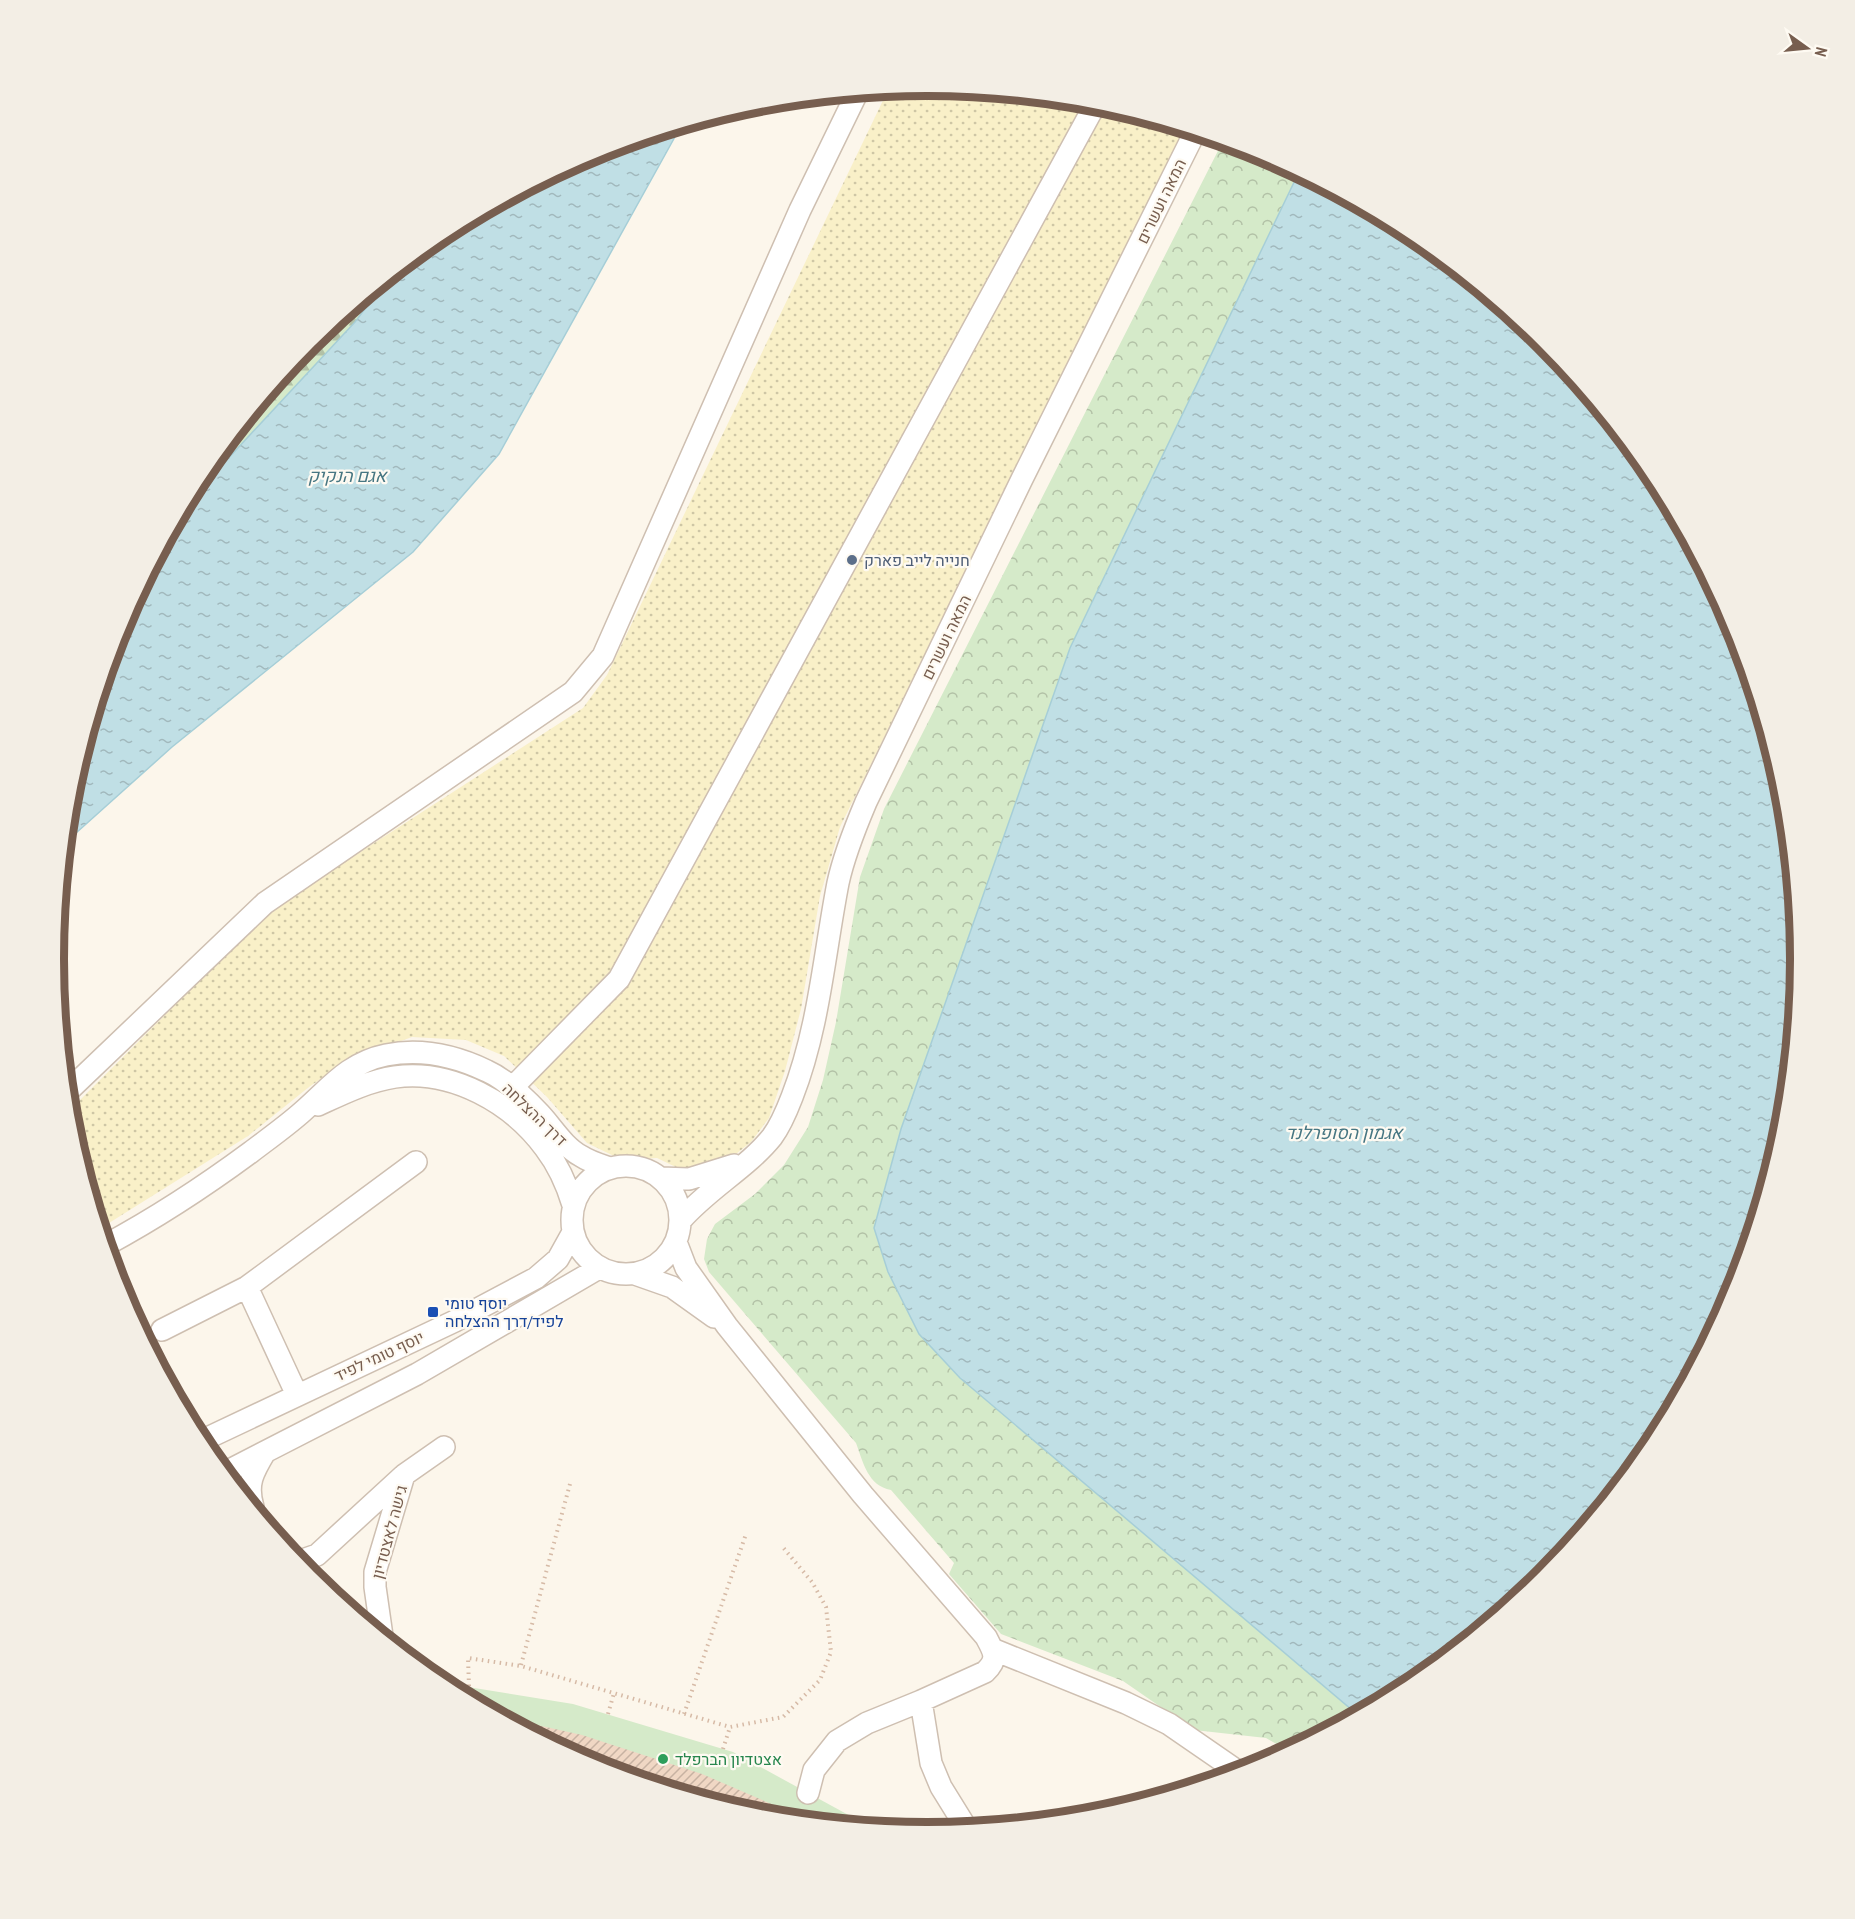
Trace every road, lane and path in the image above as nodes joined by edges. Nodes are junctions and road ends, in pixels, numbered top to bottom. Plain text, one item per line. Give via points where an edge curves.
1 (854, 100) edge
2 (1091, 112) edge
3 (1192, 138) edge
4 (74, 1085) edge
5 (512, 1088) junction
6 (301, 1113) junction
7 (751, 1158) junction
8 (416, 1162) dead end
9 (610, 1168) junction
10 (661, 1178) junction
11 (573, 1205) junction
12 (681, 1220) junction
13 (573, 1232) junction
14 (112, 1242) edge
15 (676, 1242) junction
16 (599, 1268) junction
17 (635, 1274) junction
18 (247, 1287) junction
19 (727, 1326) junction
20 (162, 1330) dead end
21 (297, 1395) junction
22 (209, 1438) edge
23 (444, 1447) dead end
24 (265, 1451) junction
25 (232, 1469) edge
26 (404, 1475) junction
27 (570, 1484) dead end
28 (250, 1493) edge
29 (746, 1534) dead end
30 (781, 1545) dead end
31 (307, 1559) edge
32 (381, 1627) edge
33 (992, 1649) junction
34 (521, 1665) junction
35 (469, 1686) dead end
36 (614, 1693) junction
37 (921, 1701) junction
38 (608, 1714) dead end
39 (684, 1714) junction
40 (730, 1727) junction
41 (723, 1749) dead end
42 (1231, 1767) edge
43 (808, 1793) dead end
44 (962, 1821) edge

1 - 4 street via 800,210 603,656 573,692 265,903
2 - 5 street via 619,979
3 - 7 street, המאה ועשרים via 866,802 838,883 809,1046 784,1116 772,1137
5 - 6 street, דרך ההצלחה via 490,1072 459,1059 436,1054 386,1055 339,1076
5 - 9 street, דרך ההצלחה via 570,1148
6 - 11 street, דרך ההצלחה via 350,1090 395,1077 449,1081 479,1092 524,1125 546,1148 566,1183
6 - 14 street, דרך ההצלחה via 179,1201
7 - 10 street, המאה ועשרים via 689,1179
7 - 12 street, המאה ועשרים
8 - 18 street
9 - 10 street via 645,1169
9 - 11 street via 587,1182
10 - 12 street via 671,1189
11 - 13 street
12 - 15 street
13 - 16 street via 582,1253
13 - 21 street, יוסף טומי לפיד via 558,1259 536,1278
15 - 17 street via 667,1257
15 - 19 street via 686,1268
16 - 17 street via 617,1275
16 - 24 street, יוסף טומי לפיד via 417,1374
17 - 19 street via 672,1287
18 - 20 street
18 - 21 street
19 - 33 street
21 - 22 street, יוסף טומי לפיד
23 - 26 street, גישה לאצטדיון
24 - 25 street, יוסף טומי לפיד
24 - 28 street via 252,1474
26 - 31 street via 318,1555
26 - 32 street, גישה לאצטדיון via 375,1572
27 - 34 path
29 - 39 path
30 - 40 path via 812,1582 826,1607 831,1652 820,1680 783,1717
33 - 37 street via 992,1665 985,1672
33 - 42 street via 1169,1724
34 - 35 path via 468,1658
34 - 36 path
36 - 38 path
36 - 39 path
37 - 43 street via 867,1723 837,1741 814,1770
37 - 44 street via 931,1762
39 - 40 path
40 - 41 path

